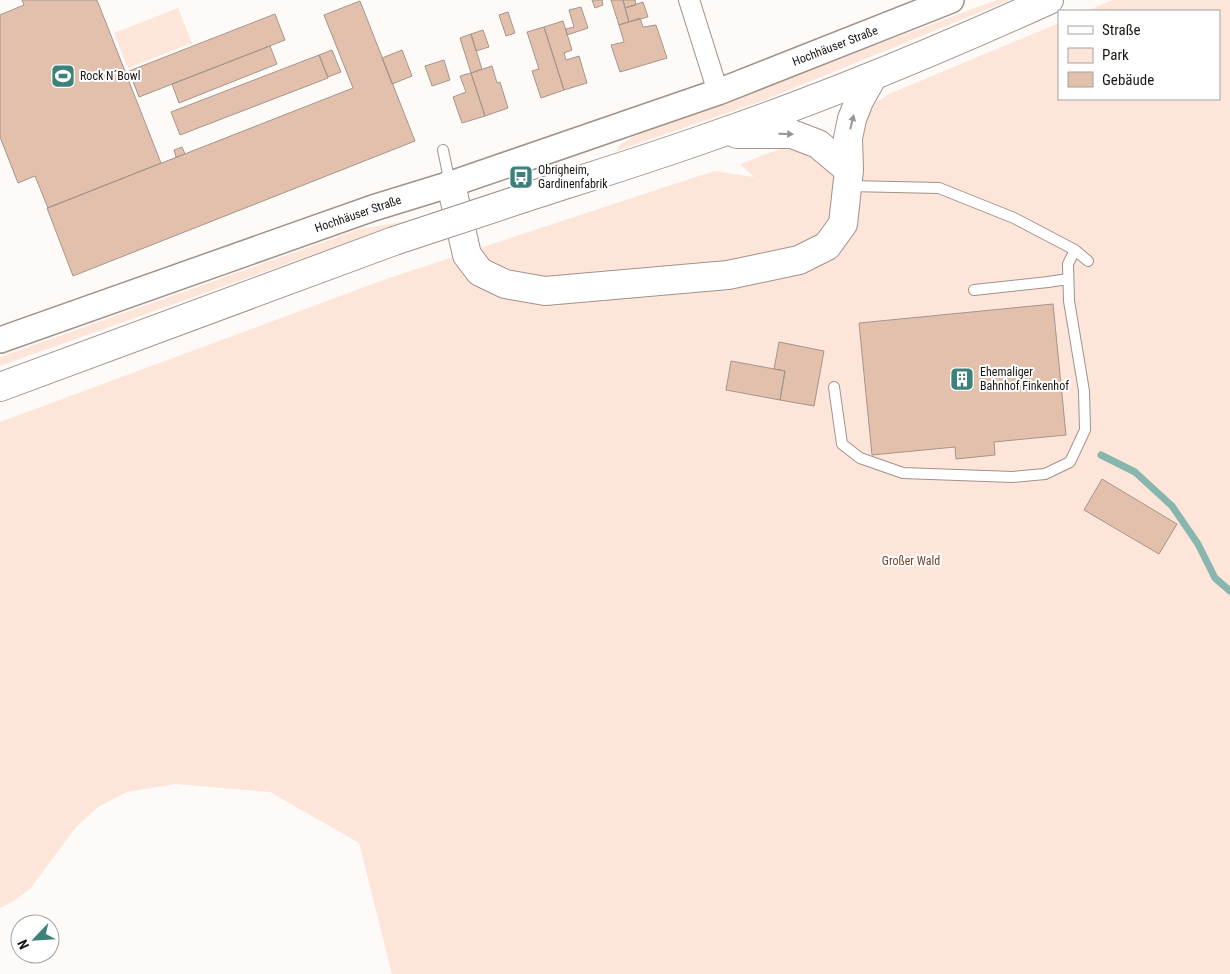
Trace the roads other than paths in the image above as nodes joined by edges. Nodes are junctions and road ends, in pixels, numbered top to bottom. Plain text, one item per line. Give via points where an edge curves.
1 (689, 0) edge
2 (951, 0) edge
3 (1049, 0) edge
4 (872, 76) junction
5 (718, 92) junction
6 (719, 134) junction
7 (443, 150) dead end
8 (848, 178) junction
9 (451, 184) junction
10 (1075, 250) junction
11 (1088, 261) dead end
12 (1068, 278) junction
13 (974, 290) dead end
14 (1, 338) edge
15 (0, 387) edge
16 (834, 387) dead end

1 - 5 street
2 - 5 street, Hochhäuser Straße
3 - 4 highway
4 - 6 highway
8 -> 4 highway via 848,138 852,119
5 - 9 street, Hochhäuser Straße
6 -> 8 highway via 792,134 818,144
6 - 15 highway, bridge via 394,241
7 - 9 lane
8 - 9 highway via 843,224 827,246 799,260 728,275 545,291 505,284 480,272 467,255
8 - 10 lane via 939,188 1014,218
9 - 14 street, Hochhäuser Straße
10 - 11 lane
10 - 12 lane via 1068,264
12 - 13 lane
12 - 16 lane via 1084,391 1085,430 1070,462 1045,474 1012,477 903,473 860,458 842,444

